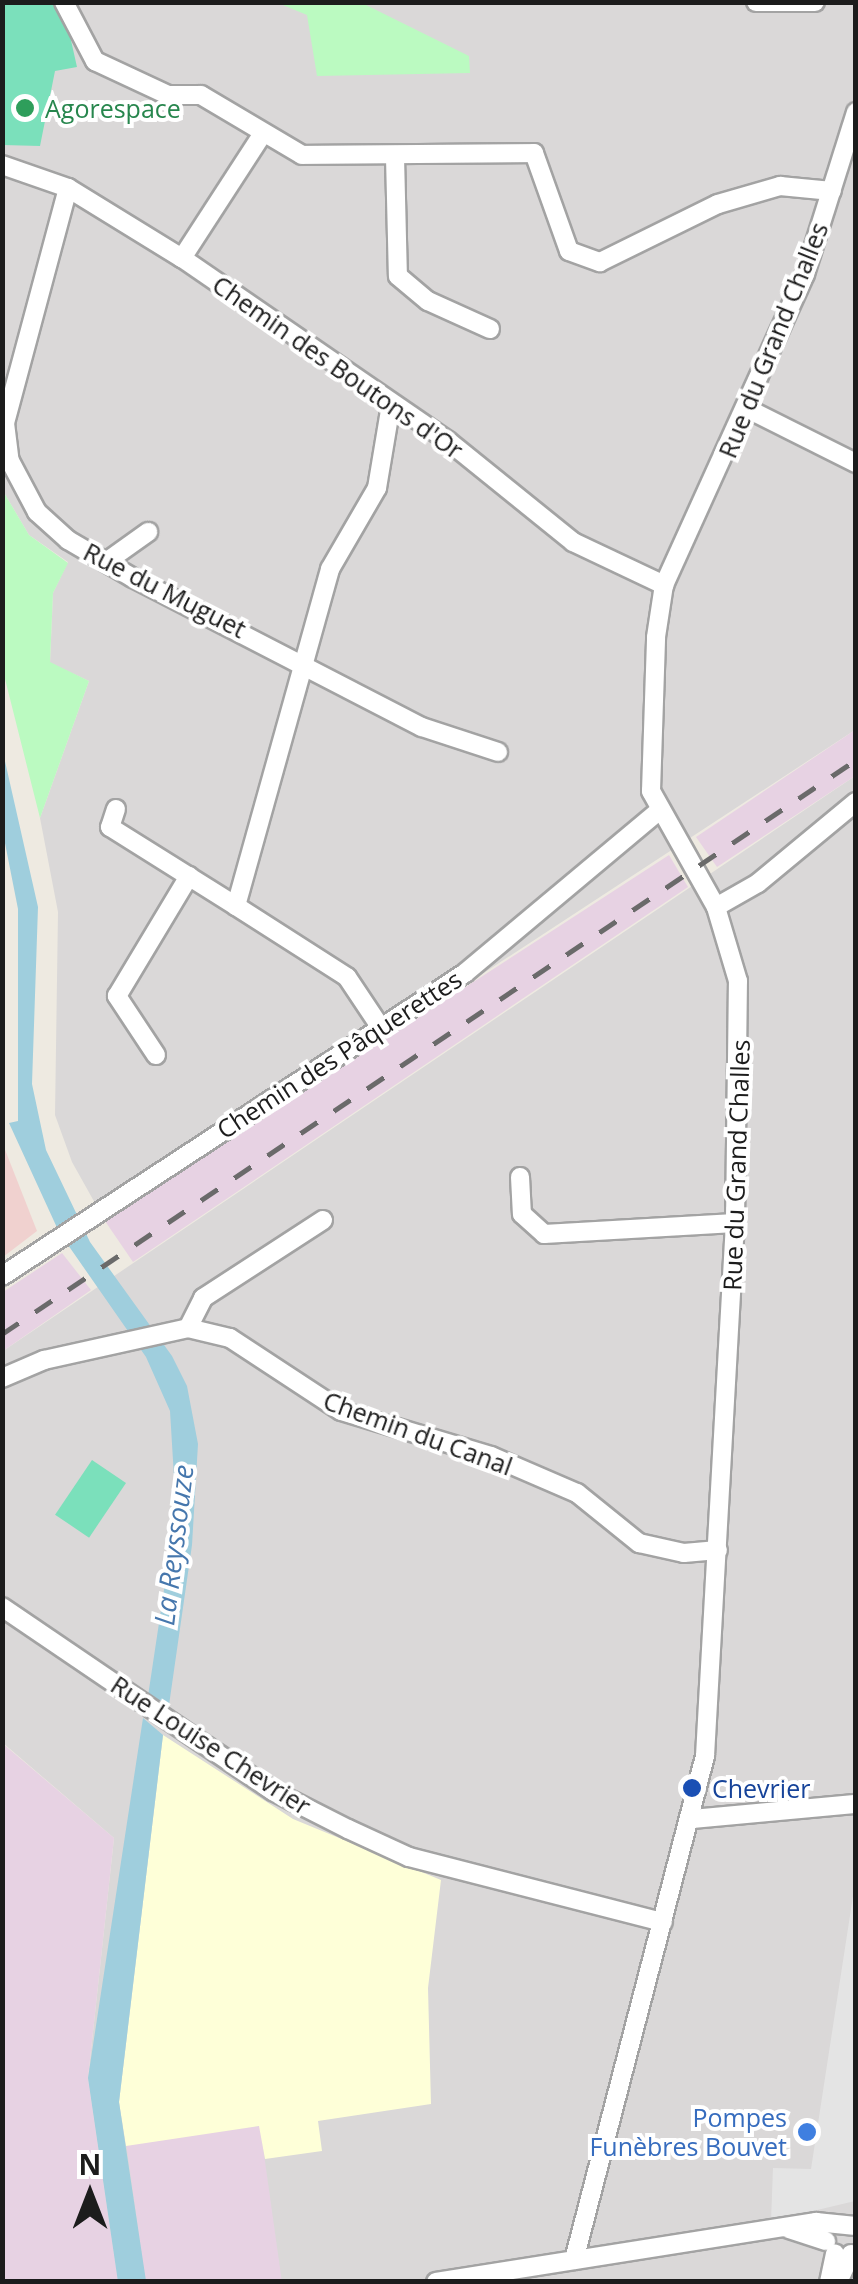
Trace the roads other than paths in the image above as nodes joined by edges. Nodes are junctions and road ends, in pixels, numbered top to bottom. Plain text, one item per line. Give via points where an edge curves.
1 (64, 2) edge
2 (756, 2) edge
3 (815, 2) edge
4 (856, 112) edge
5 (262, 135) junction
6 (395, 157) junction
7 (2, 165) edge
8 (68, 188) junction
9 (832, 192) junction
10 (182, 258) junction
11 (490, 329) dead end
12 (390, 404) junction
13 (748, 409) junction
14 (856, 463) edge
15 (148, 532) dead end
16 (106, 562) junction
17 (664, 585) junction
18 (308, 662) junction
19 (498, 752) dead end
20 (856, 802) edge
21 (116, 809) dead end
22 (659, 811) junction
23 (189, 876) junction
24 (236, 906) junction
25 (716, 907) junction
26 (380, 1028) junction
27 (156, 1055) dead end
28 (520, 1177) dead end
29 (323, 1220) dead end
30 (735, 1222) junction
31 (2, 1276) edge
32 (188, 1328) junction
33 (2, 1378) edge
34 (718, 1550) junction
35 (2, 1607) edge
36 (856, 1804) edge
37 (693, 1819) junction
38 (663, 1922) junction
39 (845, 2237) edge
40 (574, 2260) junction
41 (537, 2274) edge
42 (436, 2282) edge
43 (830, 2282) edge
44 (838, 2282) edge

1 - 5 street via 96,60 168,95 202,95
2 - 3 street
4 - 9 street, Rue du Grand Challes
5 - 6 street via 302,155
5 - 10 street
6 - 9 street via 534,153 570,251 600,262 718,204 780,186
6 - 11 street via 398,276 428,300
7 - 8 street, Chemin des Boutons d'Or
8 - 10 street, Chemin des Boutons d'Or
8 - 16 street, Rue du Muguet via 6,422 10,461 37,512
9 - 13 street, Rue du Grand Challes
10 - 12 street, Chemin des Boutons d'Or
12 - 17 street, Chemin des Boutons d'Or via 573,542
12 - 18 street via 378,488 330,569
13 - 14 street
13 - 17 street, Rue du Grand Challes
15 - 16 street
16 - 18 street, Rue du Muguet
17 - 22 street, Rue du Grand Challes via 650,764
18 - 19 street, Rue du Muguet via 422,727
18 - 24 street
20 - 25 street via 758,883
21 - 23 street via 110,826
22 - 25 street, Rue du Grand Challes
22 - 26 street, Chemin des Pâquerettes via 465,972
23 - 24 street
23 - 27 street via 117,996
24 - 26 street via 347,977
25 - 30 street, Rue du Grand Challes via 732,946 741,1039
26 - 31 street, Chemin des Pâquerettes
28 - 30 street via 522,1214 544,1234
29 - 32 street via 203,1298
30 - 34 street, Rue du Grand Challes
32 - 33 street, Chemin du Canal via 44,1360
32 - 34 street, Chemin du Canal via 230,1338 341,1410 491,1456 578,1492 639,1543 684,1553
34 - 37 street, Rue du Grand Challes via 705,1756
35 - 38 street, Rue Louise Chevrier via 273,1791 409,1857
36 - 37 street
37 - 38 street, Rue du Grand Challes
38 - 40 street, Rue du Grand Challes
39 - 40 street via 784,2227
39 - 43 street
39 - 44 street
40 - 41 street
41 - 42 street

